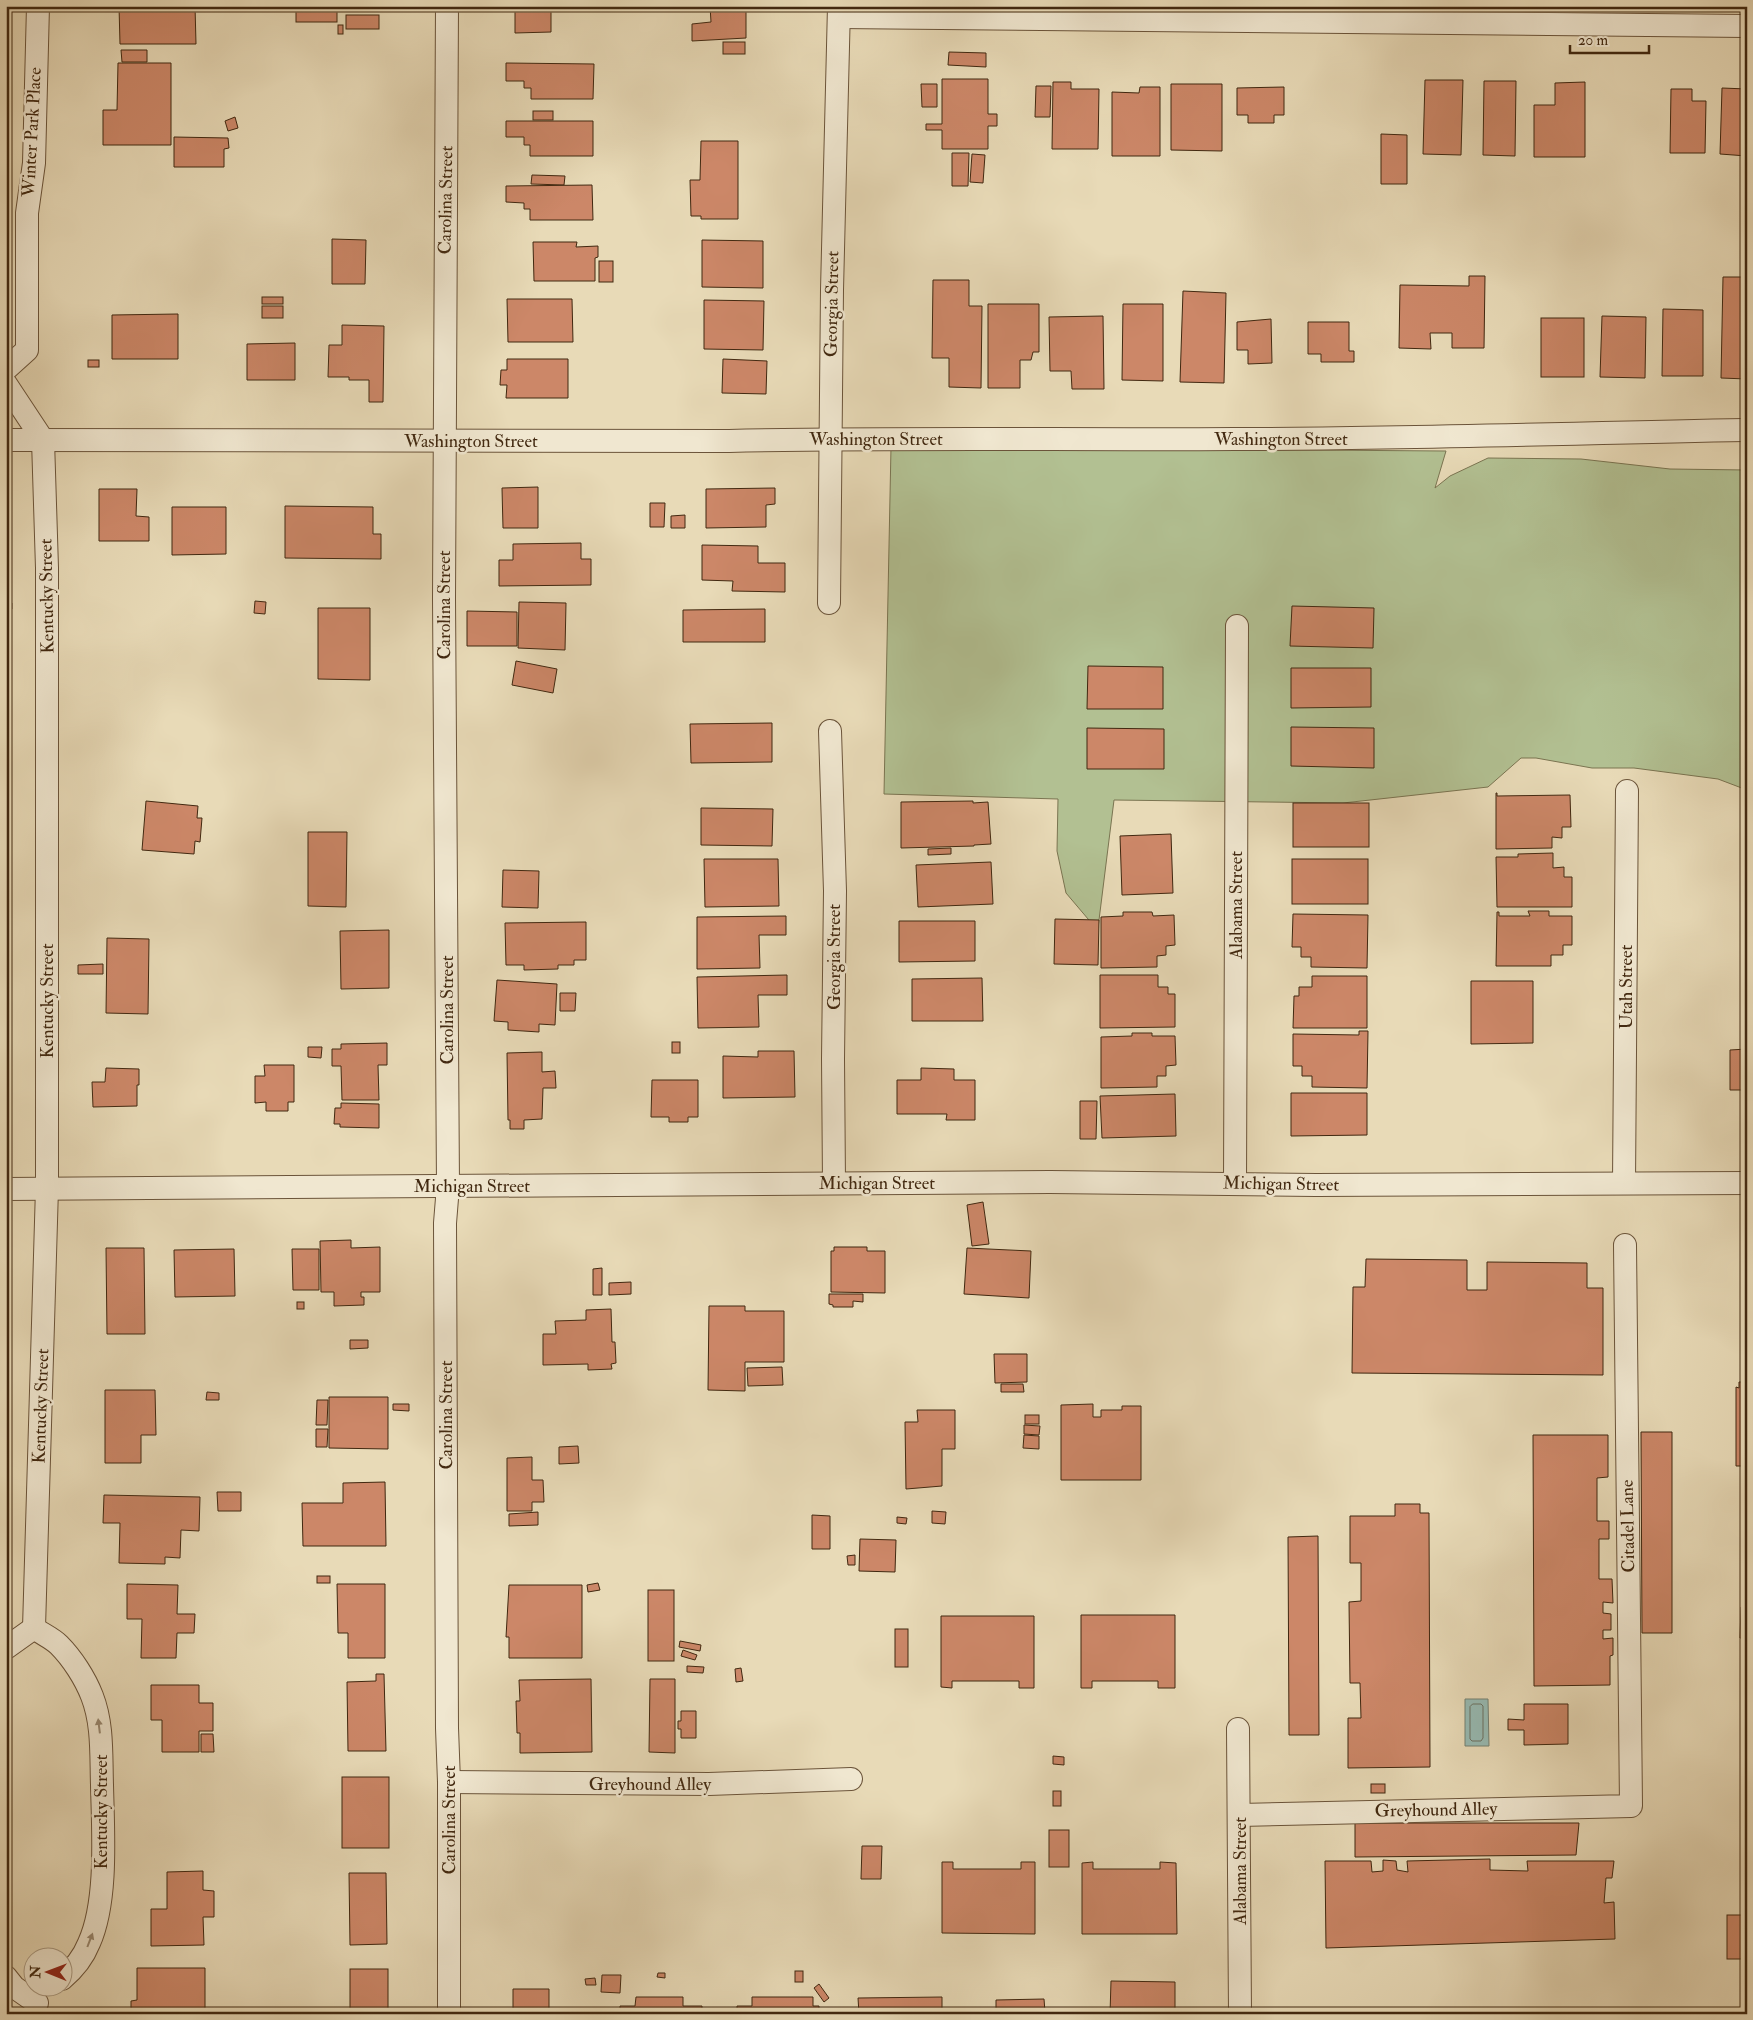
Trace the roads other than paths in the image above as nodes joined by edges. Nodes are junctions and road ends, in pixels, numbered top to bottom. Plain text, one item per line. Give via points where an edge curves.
1 (38, 6) edge
2 (447, 6) edge
3 (839, 12) edge
4 (1150, 14) edge
5 (1747, 26) edge
6 (6, 369) edge
7 (6, 384) edge
8 (1745, 430) dead end
9 (831, 438) junction
10 (6, 440) edge
11 (43, 440) junction
12 (444, 441) junction
13 (829, 603) dead end
14 (1237, 626) dead end
15 (830, 731) dead end
16 (1627, 791) dead end
17 (834, 1183) junction
18 (1235, 1184) junction
19 (1624, 1184) junction
20 (1747, 1184) edge
21 (448, 1186) junction
22 (6, 1188) edge
23 (47, 1188) junction
24 (1625, 1245) dead end
25 (34, 1628) junction
26 (6, 1648) edge
27 (1238, 1729) dead end
28 (851, 1779) dead end
29 (450, 1782) junction
30 (1631, 1806) joint
31 (1240, 1815) junction
32 (72, 1970) edge
33 (6, 1977) edge
34 (46, 1998) edge
35 (37, 2008) edge
36 (449, 2014) edge
37 (1240, 2014) edge

1 - 6 street, Winter Park Place via 34,164 27,213 27,350
2 - 12 street, Carolina Street
3 - 4 street
3 - 9 street, Georgia Street
4 - 5 street
7 - 11 street
8 - 9 street, Washington Street via 1397,438
9 - 12 street, Washington Street
9 - 13 street, Georgia Street
10 - 11 street, Washington Street
11 - 12 street, Washington Street
11 - 23 street, Kentucky Street via 48,568
12 - 21 street, Carolina Street
14 - 18 street, Alabama Street
15 - 17 street, Georgia Street via 835,900
16 - 19 street, Utah Street
17 - 18 street, Michigan Street
17 - 21 street, Michigan Street
18 - 19 street, Michigan Street
19 - 20 street, Michigan Street
21 - 23 street, Michigan Street
21 - 29 street, Carolina Street via 445,1233 447,1728
22 - 23 street, Michigan Street
23 - 25 street, Kentucky Street
24 - 30 street, Citadel Lane
25 - 26 street
32 -> 25 street, Kentucky Street via 90,1942 102,1882 100,1724 92,1695 77,1668 59,1645
27 - 31 street, Alabama Street
28 - 29 street, Greyhound Alley via 709,1784
29 - 36 street, Carolina Street
30 - 31 street, Greyhound Alley
31 - 37 street, Alabama Street
33 - 35 street
34 - 35 street

